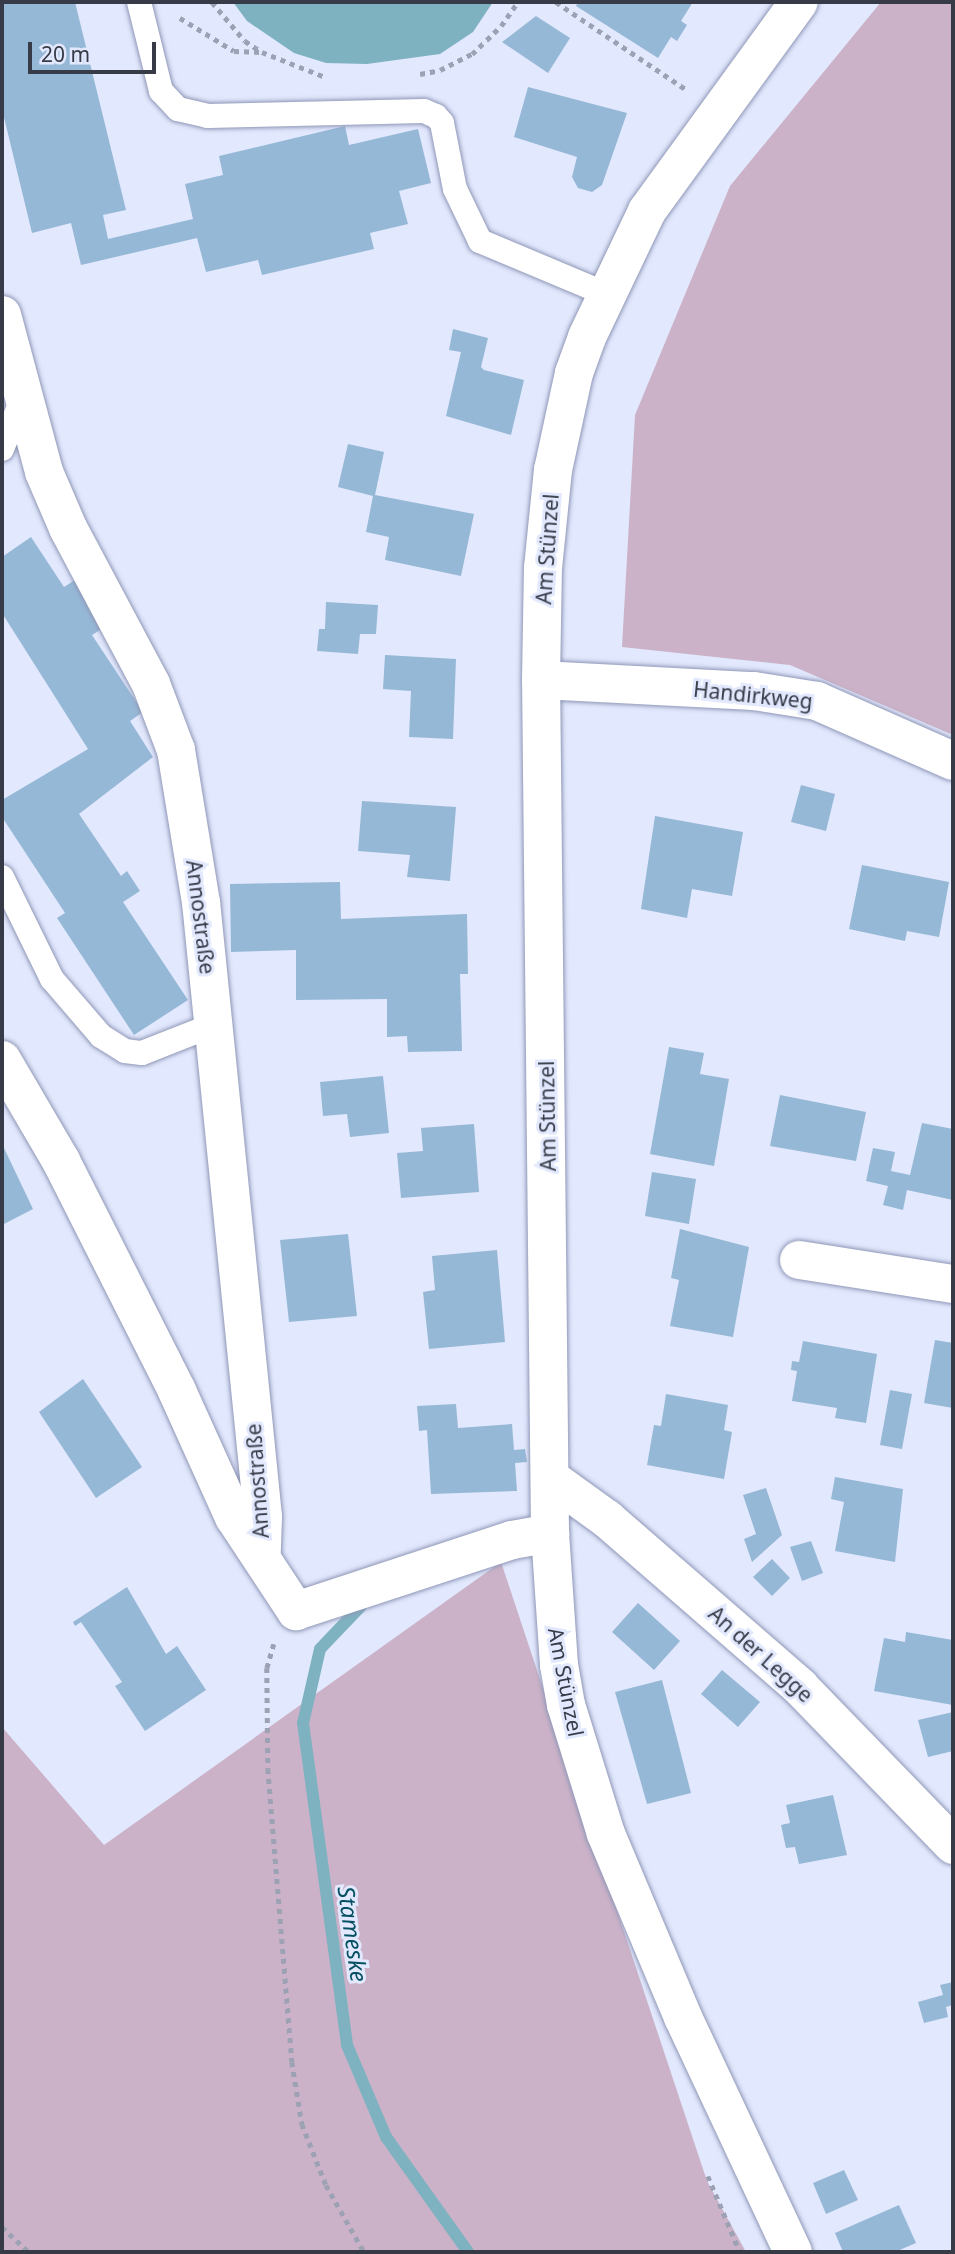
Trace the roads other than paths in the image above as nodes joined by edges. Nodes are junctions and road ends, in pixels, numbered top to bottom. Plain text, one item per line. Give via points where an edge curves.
1 (139, 2) edge
2 (799, 2) edge
3 (606, 294) junction
4 (2, 315) edge
5 (22, 399) junction
6 (2, 449) edge
7 (541, 680) junction
8 (953, 761) edge
9 (2, 877) edge
10 (213, 1025) junction
11 (2, 1060) edge
12 (799, 1260) dead end
13 (953, 1284) edge
14 (553, 1480) junction
15 (551, 1533) junction
16 (267, 1564) junction
17 (953, 1845) edge
18 (793, 2252) edge

1 - 3 lane via 161,91 178,109 208,116 424,111 436,116 442,123 455,189 480,241
2 - 3 street, Am Stünzel via 647,211
3 - 7 street, Am Stünzel via 574,373 553,470 543,568
4 - 5 street, Annostraße
5 - 6 lane
5 - 10 street, Annostraße via 57,504 151,684 176,750 201,902
7 - 8 street, Handirkweg via 754,691 817,701
7 - 14 street, Am Stünzel
9 - 10 lane via 51,979 101,1036 125,1051 142,1053
10 - 16 street, Annostraße
11 - 16 street, Annostraße via 61,1161 177,1391 234,1517
12 - 13 street
14 - 15 street, Am Stünzel
14 - 17 street, An der Legge via 607,1519 800,1687
15 - 16 street via 512,1540 296,1611
15 - 18 street, Am Stünzel via 566,1705 607,1834 683,2017

